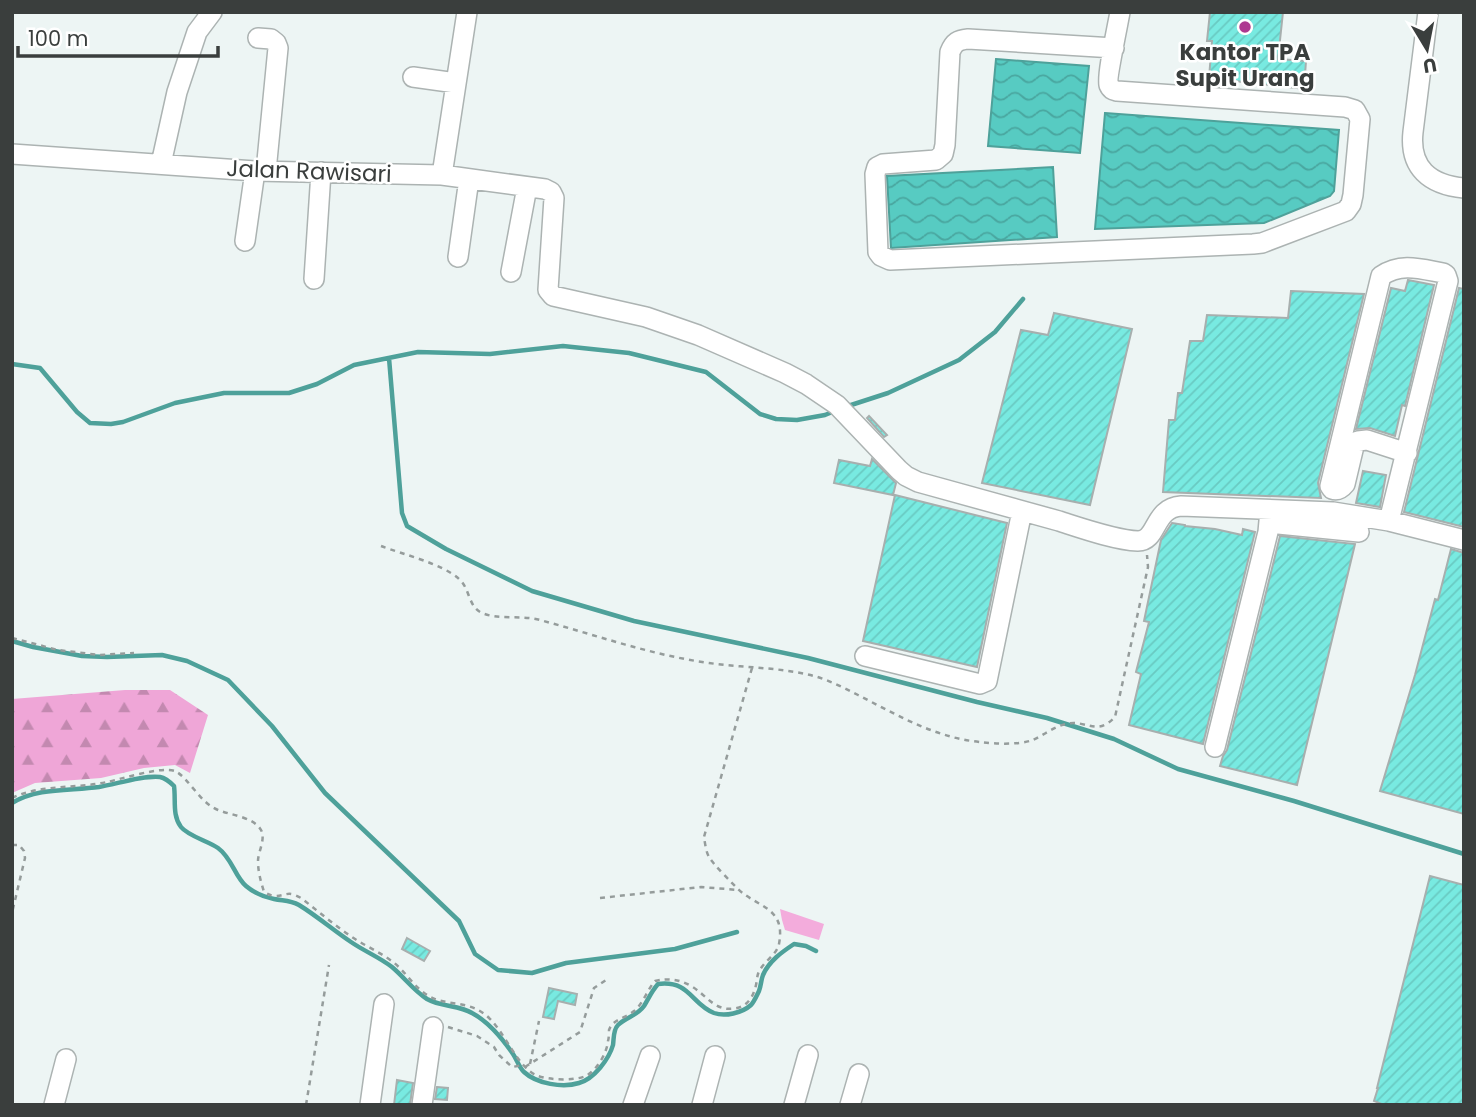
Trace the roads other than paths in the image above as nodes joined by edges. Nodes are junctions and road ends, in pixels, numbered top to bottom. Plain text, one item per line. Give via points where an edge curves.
1 (212, 12) edge
2 (467, 12) edge
3 (1120, 12) edge
4 (1429, 12) edge
5 (258, 38) dead end
6 (1114, 48) junction
7 (412, 77) dead end
8 (456, 83) junction
9 (12, 154) edge
10 (161, 164) junction
11 (261, 171) junction
12 (321, 173) junction
13 (443, 175) junction
14 (469, 179) junction
15 (527, 187) junction
16 (1464, 188) edge
17 (245, 241) dead end
18 (458, 257) dead end
19 (511, 272) dead end
20 (314, 279) dead end
21 (1407, 453) junction
22 (1023, 511) junction
23 (1269, 516) junction
24 (1389, 521) junction
25 (1359, 532) dead end
26 (1464, 540) edge
27 (864, 656) dead end
28 (1215, 747) dead end
29 (384, 1004) dead end
30 (433, 1027) road end
31 (650, 1055) dead end
32 (808, 1055) dead end
33 (715, 1056) dead end
34 (66, 1059) dead end
35 (859, 1074) dead end
36 (54, 1105) edge
37 (370, 1105) edge
38 (422, 1105) edge
39 (633, 1105) edge
40 (702, 1105) edge
41 (794, 1105) edge
42 (850, 1105) edge

1 - 10 street via 197,32 177,92
2 - 8 street
3 - 6 street
4 - 16 street via 1412,132 1414,156 1436,182
5 - 11 street via 271,39 278,48
6 - 6 street via 1108,83 1117,92 1355,110 1360,119 1351,204 1346,211 1262,243 890,260 881,256 877,167 936,160 943,154 953,44 968,39
7 - 8 street
8 - 13 street
9 - 10 street, Jalan Rawisari
10 - 11 street, Jalan Rawisari
11 - 12 street, Jalan Rawisari
11 - 17 street
12 - 13 street, Jalan Rawisari
12 - 20 street
13 - 14 street, Jalan Rawisari
14 - 15 street, Jalan Rawisari
14 - 18 street
15 - 19 street
15 - 22 street via 544,189 554,198 548,280 553,296 646,317 796,379 842,410 906,477
21 - 21 street via 1448,281 1443,273 1407,267 1381,276 1330,486 1337,491 1345,484 1358,441
21 - 24 street
22 - 23 street via 1138,541 1152,533 1165,512 1176,506
22 - 27 street via 987,681 980,684
23 - 24 street via 1334,512
23 - 25 street
23 - 28 street
24 - 26 street
29 - 37 street
30 - 38 street
31 - 39 street
32 - 41 street
33 - 40 street
34 - 36 street
35 - 42 street

